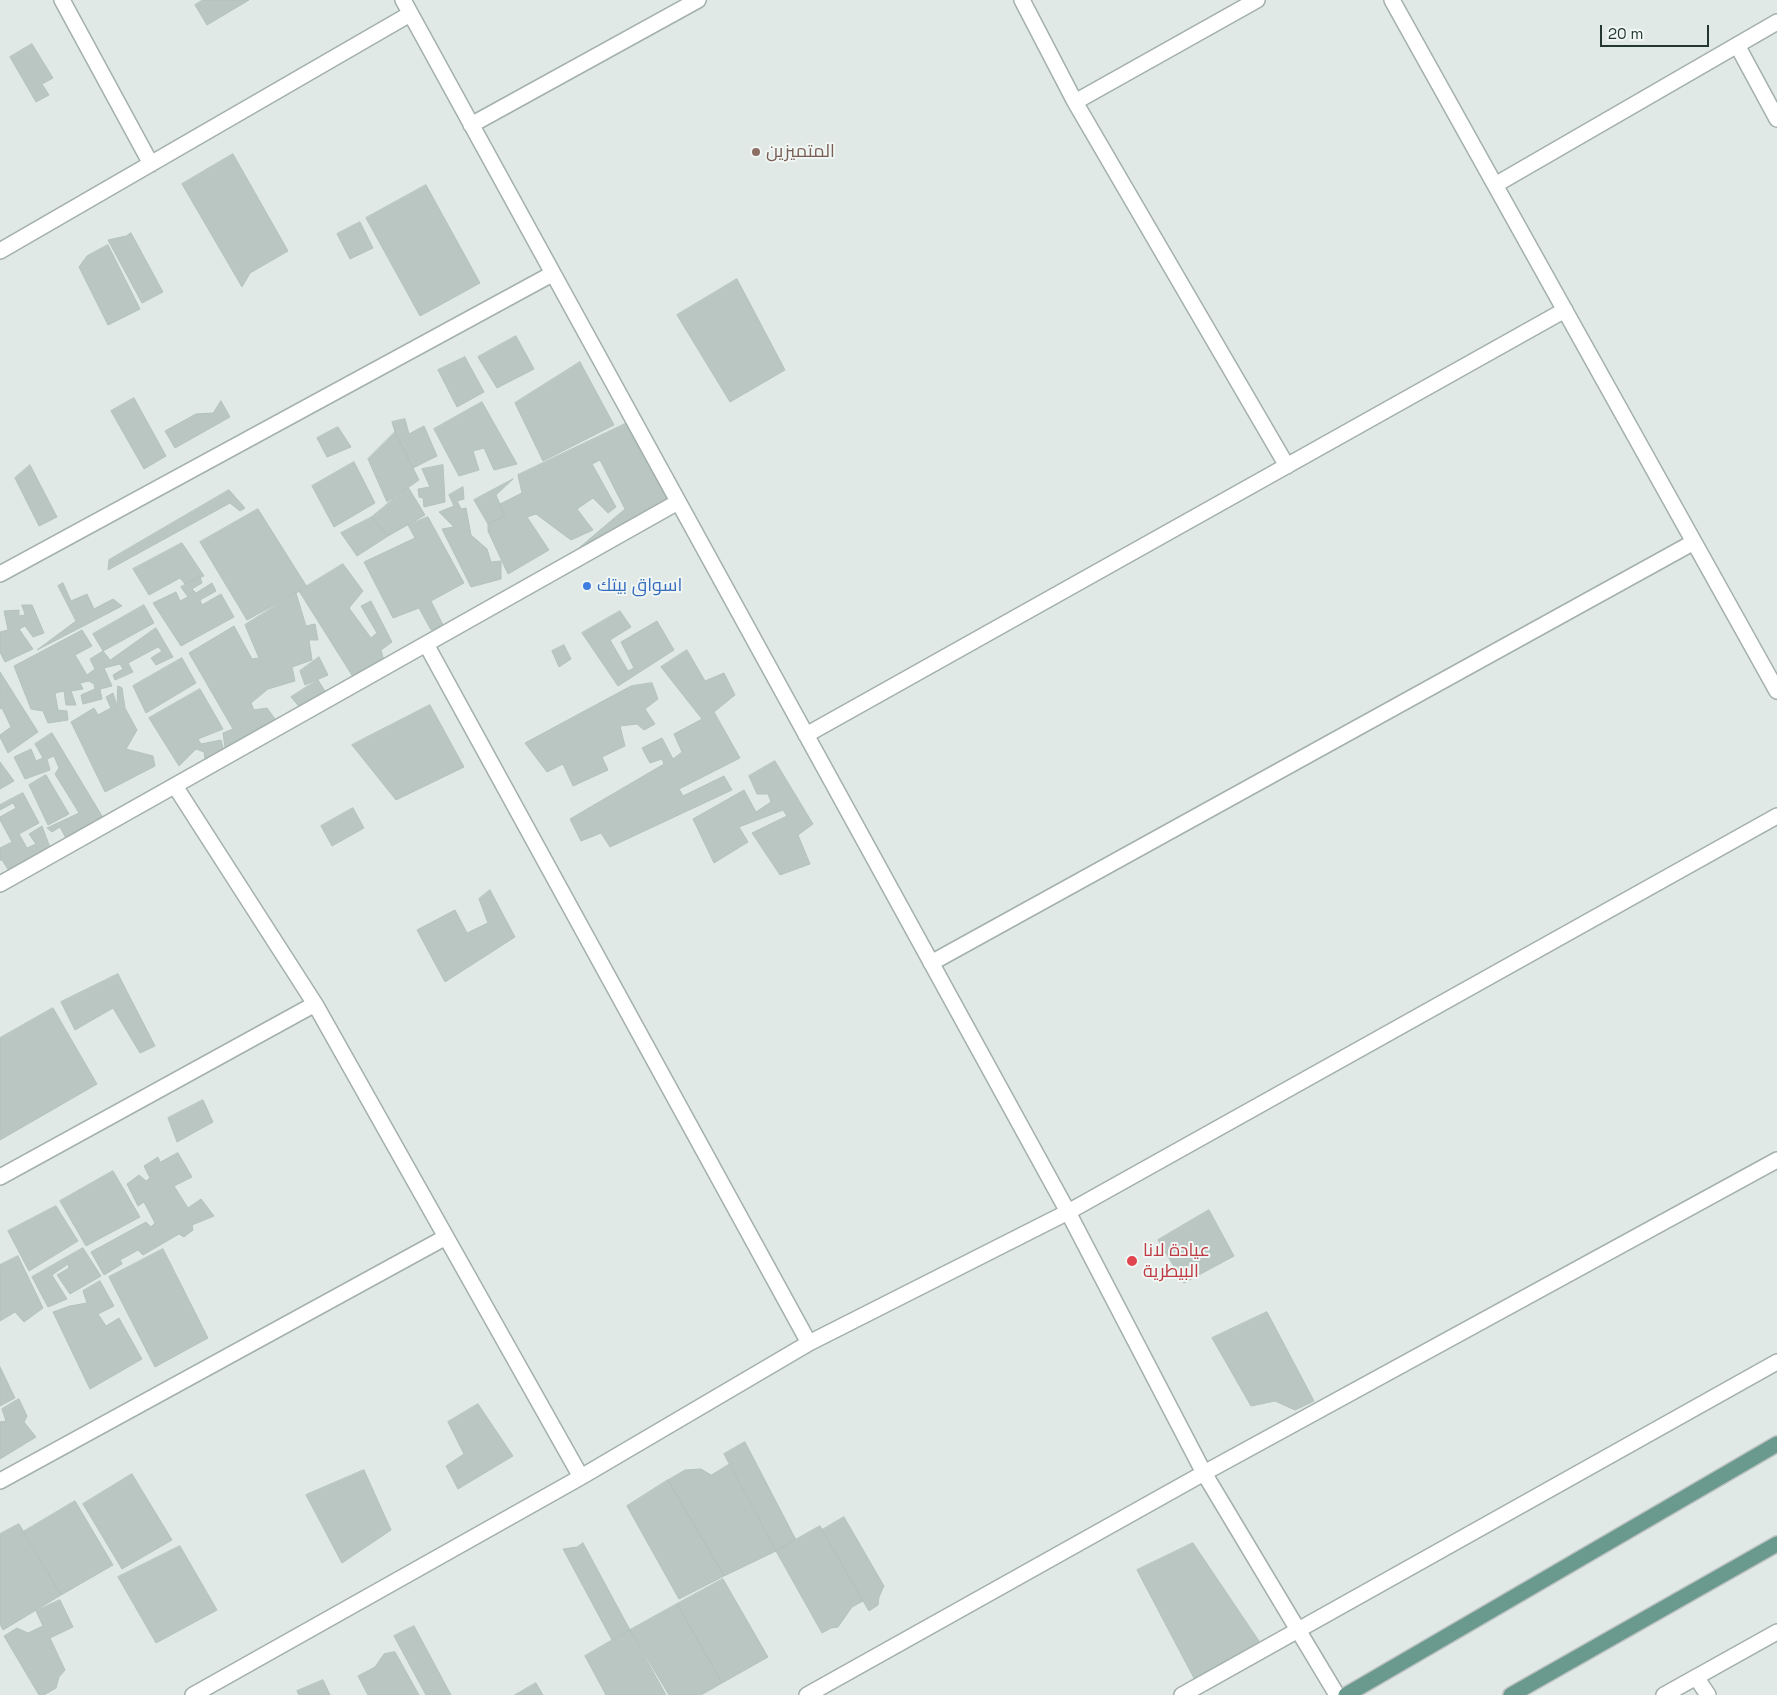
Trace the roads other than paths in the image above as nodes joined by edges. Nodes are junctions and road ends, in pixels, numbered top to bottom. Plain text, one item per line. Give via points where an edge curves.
1 (62, 0) edge
2 (403, 0) edge
3 (698, 0) edge
4 (1022, 0) edge
5 (1257, 0) edge
6 (1392, 0) edge
7 (410, 14) junction
8 (1777, 22) edge
9 (1737, 45) junction
10 (1075, 102) junction
11 (1777, 118) edge
12 (471, 125) junction
13 (151, 164) junction
14 (1496, 185) junction
15 (0, 251) edge
16 (552, 274) junction
17 (1565, 310) junction
18 (1287, 466) junction
19 (678, 502) junction
20 (1694, 542) junction
21 (0, 574) edge
22 (426, 644) junction
23 (1777, 691) edge
24 (806, 735) junction
25 (175, 786) junction
26 (1777, 816) edge
27 (0, 884) edge
28 (931, 963) junction
29 (315, 1004) junction
30 (1777, 1160) edge
31 (0, 1177) edge
32 (1068, 1212) junction
33 (446, 1237) junction
34 (809, 1343) junction
35 (1777, 1362) edge
36 (1777, 1444) edge
37 (1204, 1473) junction
38 (581, 1477) junction
39 (0, 1481) edge
40 (1777, 1544) edge
41 (1298, 1630) junction
42 (1777, 1632) edge
43 (1696, 1677) junction
44 (193, 1695) edge
45 (807, 1695) edge
46 (1182, 1695) edge
47 (1337, 1695) edge
48 (1346, 1695) edge
49 (1511, 1695) edge
50 (1664, 1695) edge
51 (1708, 1695) edge

1 - 13 street
2 - 7 street
3 - 12 street
4 - 10 street
5 - 10 street
6 - 14 street
7 - 12 street
7 - 13 street
8 - 9 street
9 - 11 street
9 - 14 street
10 - 18 street
12 - 16 street
13 - 15 street
14 - 17 street
16 - 19 street
16 - 21 street
17 - 18 street
17 - 20 street
18 - 24 street
19 - 22 street
19 - 24 street
20 - 23 street
20 - 28 street
22 - 25 street
22 - 34 street
24 - 28 street
25 - 27 street
25 - 29 street
26 - 32 street
28 - 32 street
29 - 31 street
29 - 33 street
30 - 37 street
32 - 34 street
32 - 37 street
33 - 38 street
33 - 39 street
34 - 38 street
35 - 41 street
36 - 48 main road
37 - 41 street
37 - 45 street
38 - 44 street
40 - 49 main road
41 - 46 street
41 - 47 street
42 - 43 street
43 - 50 street
43 - 51 street

